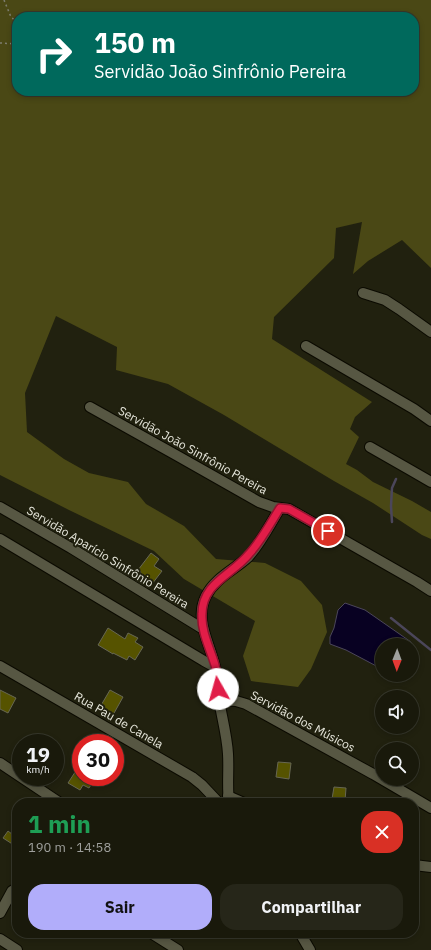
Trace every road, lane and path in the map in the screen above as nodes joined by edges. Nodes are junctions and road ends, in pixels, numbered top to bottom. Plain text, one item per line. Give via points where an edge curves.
1 (4, 0) edge
2 (12, 17) edge
3 (0, 43) edge
4 (12, 44) edge
5 (363, 293) dead end
6 (431, 332) edge
7 (306, 346) dead end
8 (90, 407) dead end
9 (431, 421) edge
10 (370, 447) dead end
11 (431, 482) edge
12 (0, 507) edge
13 (280, 508) junction
14 (0, 540) edge
15 (431, 591) edge
16 (203, 629) junction
17 (0, 666) edge
18 (215, 666) junction
19 (219, 700) junction
20 (0, 763) edge
21 (52, 798) edge
22 (214, 798) edge
23 (228, 798) edge
24 (414, 798) edge
25 (419, 801) edge
26 (431, 808) edge
27 (419, 866) edge
28 (431, 867) edge
29 (12, 891) edge
30 (0, 913) edge
31 (159, 938) edge
32 (303, 938) edge
33 (0, 939) edge
34 (16, 950) edge
35 (178, 950) edge
36 (310, 950) edge

1 - 2 path
3 - 4 path
5 - 6 street via 399,308
7 - 9 street
8 - 13 street, Servidão João Sinfrônio Pereira via 259,502
10 - 11 street
12 - 16 street, Servidão Aparício Sinfrônio Pereira
13 - 15 street, Servidão João Sinfrônio Pereira via 289,509
13 - 16 street via 248,556 211,587 203,605
14 - 18 street
16 - 18 street
17 - 22 street, Rua Pau de Canela via 187,774
18 - 19 street
19 - 23 street via 228,752
19 - 24 street, Servidão dos Músicos via 246,704 325,751 373,774
20 - 21 street
25 - 26 street, Servidão dos Músicos
27 - 28 street
29 - 30 street
31 - 35 street
32 - 36 street
33 - 34 street

